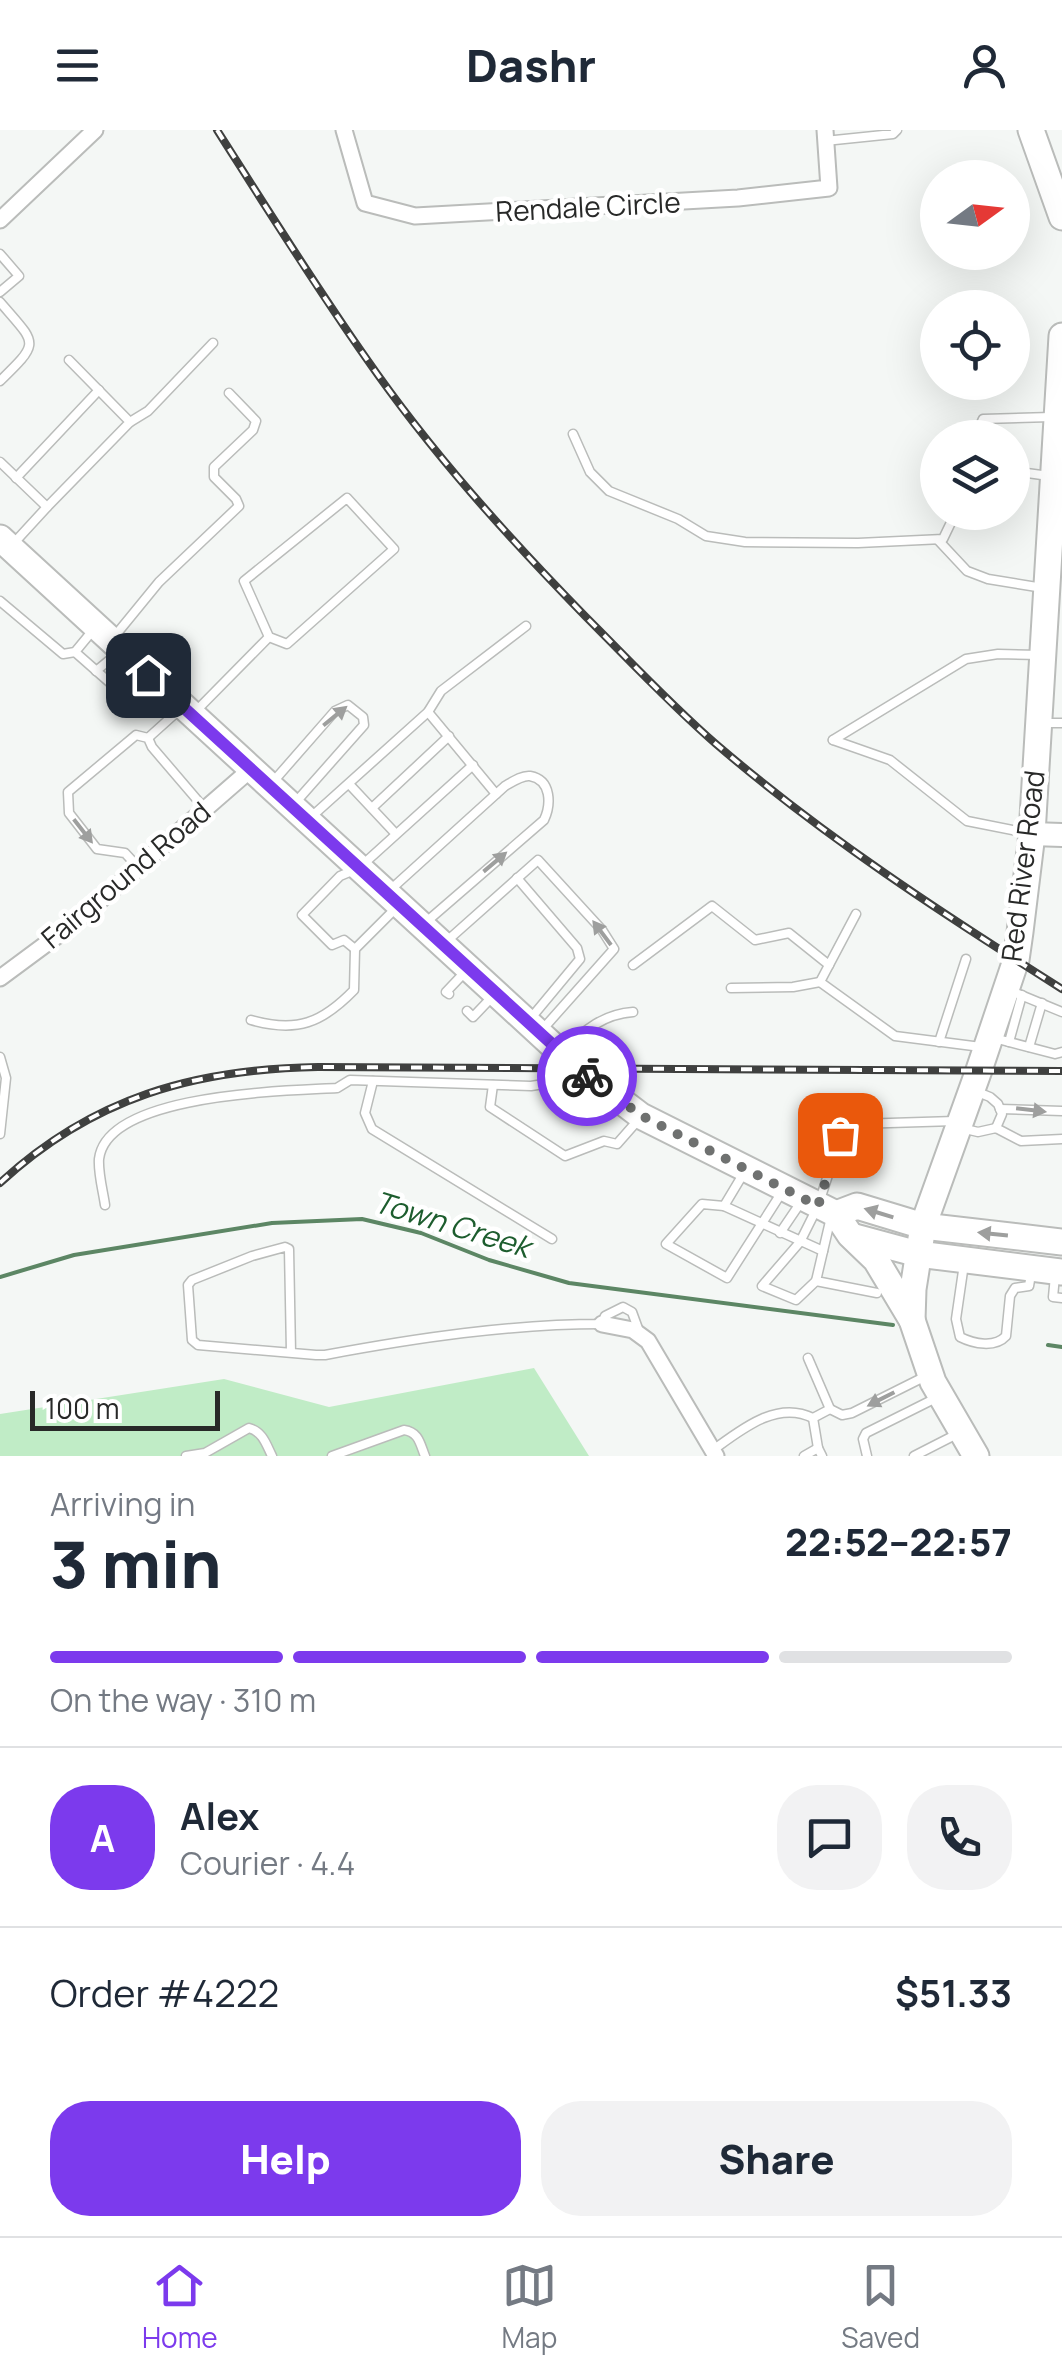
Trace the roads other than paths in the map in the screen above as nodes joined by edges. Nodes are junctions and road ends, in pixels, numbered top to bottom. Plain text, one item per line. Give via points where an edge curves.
1 (94, 130) edge
2 (344, 130) edge
3 (897, 130) edge
4 (1032, 130) edge
5 (825, 135) edge
6 (1053, 159) edge
7 (1062, 217) edge
8 (0, 220) edge
9 (0, 254) edge
10 (0, 292) edge
11 (0, 302) edge
12 (1062, 338) edge
13 (212, 343) dead end
14 (69, 360) dead end
15 (0, 382) edge
16 (99, 390) junction
17 (229, 393) dead end
18 (1056, 418) junction
19 (983, 420) edge
20 (130, 422) junction
21 (573, 434) dead end
22 (0, 462) edge
23 (1030, 473) edge
24 (1053, 476) junction
25 (16, 478) junction
26 (1057, 505) edge
27 (47, 507) junction
28 (947, 530) edge
29 (938, 540) junction
30 (5, 542) edge
31 (1047, 589) junction
32 (0, 600) edge
33 (1054, 617) edge
34 (526, 626) dead end
35 (269, 637) junction
36 (109, 639) junction
37 (75, 652) junction
38 (1043, 655) junction
39 (96, 671) junction
40 (148, 675) junction
41 (187, 711) junction
42 (428, 712) junction
43 (1050, 723) edge
44 (449, 736) junction
45 (148, 738) junction
46 (473, 765) junction
47 (259, 778) junction
48 (349, 784) junction
49 (496, 794) junction
50 (372, 808) junction
51 (205, 809) junction
52 (299, 814) junction
53 (395, 833) junction
54 (1032, 834) junction
55 (1062, 835) edge
56 (138, 867) junction
57 (358, 868) junction
58 (517, 878) junction
59 (393, 899) junction
60 (856, 914) dead end
61 (422, 926) junction
62 (442, 945) junction
63 (355, 950) junction
64 (966, 958) dead end
65 (829, 964) junction
66 (633, 965) dead end
67 (468, 969) junction
68 (0, 978) edge
69 (820, 982) junction
70 (730, 988) dead end
71 (1014, 992) junction
72 (495, 993) junction
73 (448, 994) dead end
74 (1042, 1003) junction
75 (467, 1011) dead end
76 (633, 1012) dead end
77 (1062, 1012) edge
78 (252, 1020) dead end
79 (533, 1028) junction
80 (939, 1042) junction
81 (994, 1042) junction
82 (1029, 1047) junction
83 (1062, 1052) edge
84 (0, 1057) edge
85 (568, 1059) junction
86 (372, 1081) junction
87 (493, 1085) junction
88 (971, 1089) junction
89 (1000, 1109) junction
90 (1062, 1111) edge
91 (642, 1116) junction
92 (959, 1124) junction
93 (996, 1128) junction
94 (0, 1134) edge
95 (1062, 1139) edge
96 (746, 1168) junction
97 (104, 1205) dead end
98 (724, 1206) junction
99 (821, 1209) junction
100 (762, 1226) junction
101 (923, 1226) junction
102 (780, 1234) junction
103 (552, 1239) dead end
104 (1062, 1239) edge
105 (800, 1242) junction
106 (823, 1251) junction
107 (918, 1254) junction
108 (965, 1260) junction
109 (1050, 1271) edge
110 (816, 1282) junction
111 (877, 1293) dead end
112 (1062, 1298) edge
113 (912, 1320) junction
114 (602, 1324) joint
115 (291, 1352) junction
116 (808, 1358) dead end
117 (935, 1385) junction
118 (830, 1410) junction
119 (814, 1418) junction
120 (970, 1449) edge
121 (820, 1452) edge
122 (714, 1453) edge
123 (186, 1456) edge
124 (272, 1456) edge
125 (332, 1456) edge
126 (424, 1456) edge
127 (804, 1456) edge
128 (867, 1456) edge
129 (914, 1456) edge

1 - 8 street
2 - 5 street, Rendale Circle via 365,204 415,216 829,188
3 - 5 lane
4 - 6 main road
6 - 7 main road
9 - 10 lane via 19,276
11 - 15 lane via 31,346
12 - 18 main road, Red River Road
13 - 20 lane
14 - 16 lane
16 - 20 lane
16 - 25 lane
17 - 36 lane via 256,421 214,467 214,477 239,506
18 - 19 lane
18 - 24 main road, Red River Road
20 - 27 lane
21 - 29 lane via 590,472 609,491 706,536 745,542
22 - 25 lane
23 - 24 lane
24 - 26 main road, Red River Road
25 - 27 lane
26 - 31 main road, Red River Road
27 - 30 lane
28 - 29 lane
29 - 31 lane via 967,570
30 - 36 main road
31 - 33 main road, Red River Road
32 - 37 lane via 63,654
33 - 38 main road, Red River Road
34 - 42 lane via 441,691
35 - 35 lane via 244,581 348,498 394,549 287,644
35 - 41 lane
36 - 37 lane
36 - 39 lane
36 - 40 main road
37 - 39 lane
38 - 43 main road, Red River Road
38 - 54 lane via 966,659 832,740 890,760 967,821
39 - 40 lane via 125,696
40 - 41 main road
41 - 45 lane
41 - 47 main road
42 - 44 lane
42 - 48 lane
43 - 54 main road, Red River Road
44 - 46 lane
44 - 50 lane
45 - 51 lane
45 -> 56 lane via 136,734 68,792 69,813 98,849 125,853
46 - 49 lane
46 - 53 lane
47 - 51 street, Fairground Road
47 - 52 main road
47 -> 52 lane via 335,711 348,705 363,717
48 - 50 lane
48 - 52 lane
49 - 59 lane
61 -> 49 lane via 544,820 551,806 549,792 531,776
50 - 53 lane
51 - 56 street, Fairground Road
52 - 57 main road
53 - 57 lane
54 - 55 street
54 - 71 main road, Red River Road
56 - 68 street, Fairground Road
57 - 59 main road
57 - 63 lane via 340,876 302,916 332,945 344,940
58 - 62 lane
58 - 79 lane via 578,948 580,959
79 -> 58 lane via 614,949 538,860
59 - 61 main road
59 - 63 lane
60 - 65 lane
61 - 62 main road
62 - 67 main road
63 - 78 lane via 354,990 332,1012 314,1022 275,1026
64 - 80 lane
65 - 66 lane via 789,933 755,940 712,906
65 - 69 lane
67 - 72 main road
67 - 73 lane
69 - 70 lane
69 - 80 lane via 895,1036
71 - 74 lane
71 - 81 main road, Red River Road
72 - 75 lane via 473,1017
72 - 79 main road
74 - 77 lane
74 - 82 lane
76 - 85 lane via 615,1014 577,1037
79 - 85 main road
80 - 81 lane
81 - 82 lane
81 - 88 main road, Red River Road
82 - 83 lane
84 - 94 lane via 6,1078
85 - 87 lane via 550,1083
85 - 91 main road
86 - 87 lane
86 - 97 lane via 226,1094 166,1108 111,1133 99,1158
86 - 103 lane via 365,1113 372,1129
87 - 91 lane via 490,1107 565,1156 604,1141 617,1144
88 - 89 lane
88 - 92 main road, Red River Road
89 -> 90 lane
89 - 93 lane
91 - 96 main road
92 - 93 lane via 978,1132
92 - 99 lane via 857,1124 840,1135
92 - 101 main road, Red River Road
93 - 95 lane via 1021,1141
96 - 98 lane
96 - 99 main road
98 - 100 lane
98 - 100 lane via 702,1204 666,1244 727,1278
99 - 100 lane
101 -> 99 main road via 856,1206
99 - 102 lane
99 - 105 lane
99 - 106 lane
99 - 107 main road
99 - 113 main road via 876,1260
100 - 102 lane
104 -> 101 main road
101 - 107 main road, Red River Road
102 - 105 lane
105 - 106 lane
105 - 110 lane via 762,1286 796,1300
106 - 110 lane
107 - 108 main road
107 - 113 main road, Red River Road
108 - 109 main road
108 - 109 lane via 956,1320 960,1337 969,1342 1001,1342 1015,1288
109 - 112 lane via 1053,1297
110 - 111 lane
113 - 117 main road
114 - 115 lane via 517,1328 326,1355
114 - 122 street via 634,1330 648,1341
115 - 115 lane via 198,1345 192,1340 188,1285 252,1256 289,1249
116 - 118 lane
117 -> 118 lane via 852,1413
117 - 120 main road
117 - 128 lane via 866,1433
118 - 119 lane
119 - 121 lane
119 - 122 lane via 776,1413
120 - 129 lane
121 - 127 lane
123 - 124 lane via 206,1453 248,1428 257,1430
125 - 126 lane via 404,1430 418,1438

